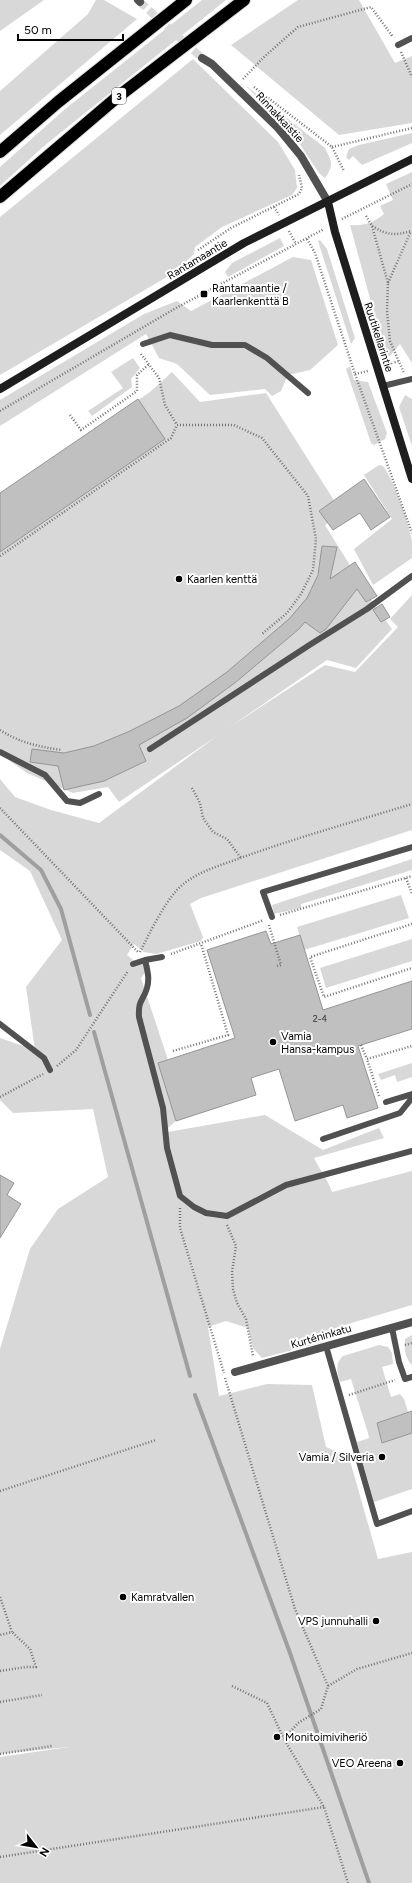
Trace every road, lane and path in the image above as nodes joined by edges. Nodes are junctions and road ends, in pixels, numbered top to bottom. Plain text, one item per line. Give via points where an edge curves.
1 (186, 0) edge
2 (244, 0) edge
3 (371, 7) dead end
4 (412, 38) edge
5 (398, 45) dead end
6 (202, 58) tunnel mouth
7 (240, 77) dead end
8 (243, 79) junction
9 (412, 128) edge
10 (332, 147) junction
11 (0, 152) edge
12 (412, 159) edge
13 (344, 171) dead end
14 (299, 174) dead end
15 (412, 184) edge
16 (0, 197) edge
17 (328, 202) junction
18 (366, 216) dead end
19 (332, 224) junction
20 (372, 226) junction
21 (412, 230) edge
22 (307, 239) junction
23 (198, 250) dead end
24 (388, 283) junction
25 (143, 344) dead end
26 (137, 348) dead end
27 (399, 361) dead end
28 (149, 364) junction
29 (412, 379) edge
30 (383, 386) junction
31 (0, 389) edge
32 (308, 392) dead end
33 (0, 411) edge
34 (70, 415) dead end
35 (177, 425) junction
36 (412, 479) edge
37 (412, 533) edge
38 (0, 556) edge
39 (412, 576) edge
40 (262, 634) dead end
41 (0, 730) edge
42 (62, 750) dead end
43 (150, 750) dead end
44 (0, 752) edge
45 (192, 788) dead end
46 (99, 794) dead end
47 (412, 804) edge
48 (0, 808) edge
49 (412, 847) edge
50 (241, 858) junction
51 (412, 876) edge
52 (406, 878) junction
53 (412, 894) edge
54 (272, 918) joint
55 (412, 924) edge
56 (201, 944) junction
57 (140, 954) junction
58 (162, 957) joint
59 (144, 960) junction
60 (133, 964) junction
61 (278, 966) dead end
62 (412, 968) edge
63 (0, 1024) edge
64 (362, 1045) dead end
65 (412, 1046) edge
66 (173, 1051) dead end
67 (367, 1060) junction
68 (50, 1070) junction
69 (412, 1094) edge
70 (0, 1097) edge
71 (412, 1098) edge
72 (386, 1102) joint
73 (323, 1139) dead end
74 (412, 1151) edge
75 (180, 1196) junction
76 (223, 1215) junction
77 (412, 1322) edge
78 (392, 1328) junction
79 (326, 1346) junction
80 (254, 1367) junction
81 (236, 1372) dead end
82 (409, 1378) edge
83 (341, 1397) junction
84 (156, 1440) dead end
85 (0, 1491) edge
86 (412, 1511) edge
87 (0, 1597) edge
88 (12, 1632) junction
89 (0, 1635) edge
90 (412, 1653) edge
91 (0, 1671) edge
92 (232, 1686) dead end
93 (328, 1686) junction
94 (42, 1695) dead end
95 (0, 1702) edge
96 (284, 1738) junction
97 (52, 1746) dead end
98 (0, 1754) edge
99 (324, 1807) junction
100 (0, 1857) edge
101 (348, 1883) edge

1 - 11 highway via 58,102
2 - 16 highway, 3 via 115,99
3 - 8 path via 298,27
4 - 5 lane
6 - 17 street, Rinnakkaistie via 212,64 278,128 301,156
7 - 8 path
8 - 10 path
9 - 10 path
10 - 13 path
12 - 17 main road, Rantamaantie
14 - 23 path via 302,188 299,194 231,228
15 - 19 path
17 - 19 main road, Ruutikellarintie
17 - 31 main road, Rantamaantie via 244,243
18 - 20 path
19 - 22 path
19 - 30 main road, Ruutikellarintie
20 - 21 path via 381,232 396,235
20 - 24 path
21 - 24 path
22 - 33 path via 176,308
22 - 37 path via 315,253
24 - 27 path via 390,341
25 - 32 lane via 170,335 212,345 245,345 267,358
26 - 28 path
28 - 34 path via 137,375 137,391 81,430
28 - 35 path via 159,378 165,405
29 - 30 lane
30 - 36 main road, Ruutikellarintie
35 - 38 path via 171,438
35 - 40 path via 234,425 262,438 308,496 316,539 313,570 301,594 287,613
39 - 43 lane via 367,609
41 - 42 path via 26,743
44 - 46 lane via 45,775 66,801 80,802
45 - 50 path via 200,803 203,818 213,832 227,839
47 - 50 path
48 - 57 path
49 - 54 lane via 263,892
50 - 57 path via 192,878 176,892
51 - 52 path
52 - 53 path
52 - 54 path
55 - 62 path via 310,957 324,997
56 - 58 path
56 - 61 path via 267,919 281,965
56 - 66 path via 228,1035
57 - 60 path
58 - 59 lane
59 - 60 lane
59 - 75 lane via 149,976 147,988 138,1005 138,1017 163,1108 167,1148
60 - 68 path via 76,1050
63 - 68 lane via 44,1058
64 - 67 path
65 - 67 path
67 - 72 path via 381,1103
68 - 70 path
69 - 72 lane
71 - 73 lane via 400,1113
74 - 76 lane via 286,1185 226,1216
75 - 76 lane via 206,1213
75 - 93 path via 180,1228 184,1243 295,1609
76 - 80 path via 236,1246 232,1272 234,1289 237,1303 246,1319
77 - 78 street, Kurténinkatu
78 - 79 street, Kurténinkatu
78 - 82 lane via 399,1362
79 - 80 street, Kurténinkatu
79 - 83 lane
80 - 81 street, Kurténinkatu
82 - 83 path via 387,1382
83 - 86 lane via 377,1524
84 - 85 path
87 - 88 path
88 - 89 path
88 - 91 path via 30,1649 36,1667
90 - 93 path via 357,1669
92 - 96 path via 267,1703
93 - 96 path via 321,1709 298,1723
94 - 95 path
96 - 99 path
97 - 98 path
99 - 100 path
99 - 101 path

